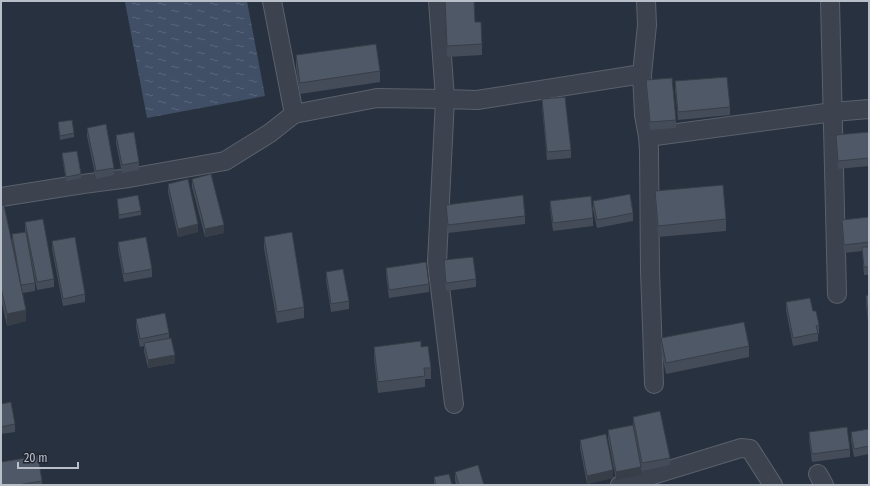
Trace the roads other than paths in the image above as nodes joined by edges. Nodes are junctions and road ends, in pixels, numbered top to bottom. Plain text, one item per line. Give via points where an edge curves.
1 (272, 1) edge
2 (438, 1) edge
3 (646, 1) edge
4 (830, 1) edge
5 (642, 74) junction
6 (445, 99) junction
7 (869, 110) edge
8 (833, 112) junction
9 (294, 114) junction
10 (648, 137) junction
11 (1, 197) edge
12 (837, 294) dead end
13 (654, 384) dead end
14 (454, 404) dead end
15 (620, 485) edge
16 (773, 485) edge

1 - 9 street
2 - 6 street
3 - 5 street via 647,25
4 - 8 street
5 - 6 street via 477,100
5 - 10 street
6 - 9 street via 377,98
6 - 14 street via 437,262
7 - 8 street
8 - 10 street
8 - 12 street
9 - 11 street via 270,134 225,161
10 - 13 street
15 - 16 street via 742,448 750,449

